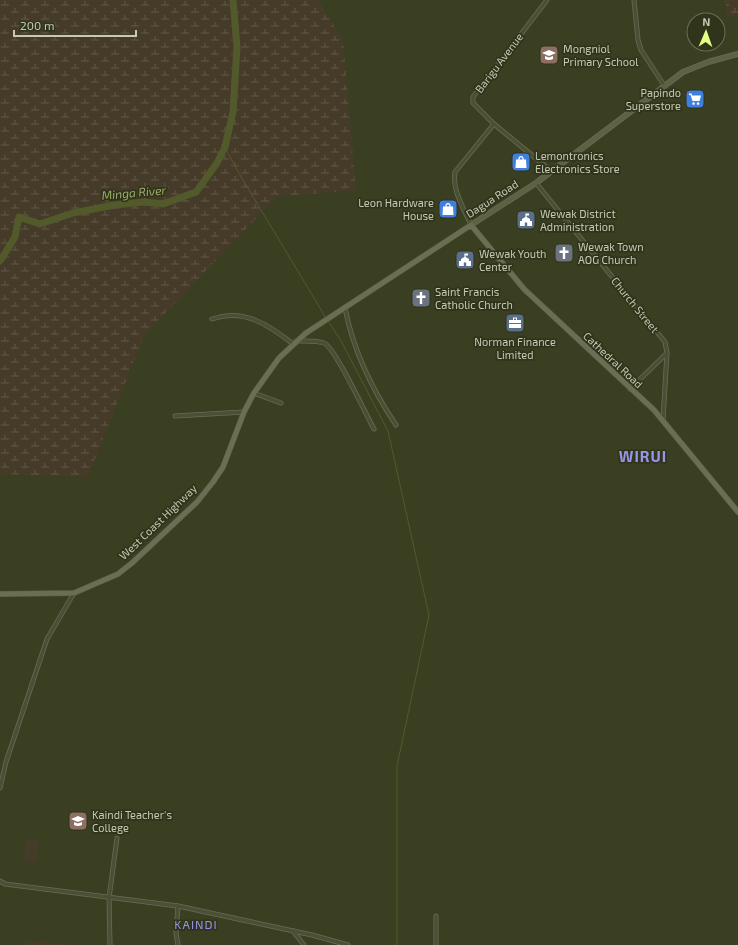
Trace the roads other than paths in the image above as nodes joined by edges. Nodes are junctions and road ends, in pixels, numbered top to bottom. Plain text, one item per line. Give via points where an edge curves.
1 (547, 0) edge
2 (634, 0) edge
3 (738, 54) edge
4 (664, 85) junction
5 (494, 124) junction
6 (550, 170) junction
7 (536, 183) junction
8 (471, 225) junction
9 (345, 308) junction
10 (212, 319) dead end
11 (317, 325) joint
12 (295, 343) junction
13 (667, 353) junction
14 (630, 389) junction
15 (254, 393) junction
16 (281, 403) dead end
17 (244, 412) junction
18 (175, 416) dead end
19 (662, 421) junction
20 (396, 425) dead end
21 (374, 429) dead end
22 (738, 512) edge
23 (74, 593) junction
24 (0, 594) edge
25 (0, 788) edge
26 (117, 838) dead end
27 (0, 881) edge
28 (109, 898) junction
29 (178, 906) junction
30 (436, 916) dead end
31 (292, 930) junction
32 (110, 945) edge
33 (178, 945) edge
34 (304, 945) edge
35 (348, 945) edge
36 (436, 945) edge

1 - 5 street, Barigu Avenue via 473,97 473,103
2 - 4 street via 641,50
3 - 4 street, Dagua Road via 683,72
4 - 6 street, Dagua Road
5 - 6 street, Barigu Avenue
5 - 8 street via 455,172 456,190
6 - 7 street, Dagua Road
7 - 8 street, Dagua Road
7 - 13 street, Church Street via 665,342
8 - 9 main road, Dagua Road
8 - 14 main road, Cathedral Road via 524,289
9 - 11 main road, Dagua Road
9 - 20 street via 350,334 362,362
10 - 12 street via 221,316 243,316 258,320
11 - 12 main road, West Coast Highway
12 - 15 main road, West Coast Highway via 279,358
12 - 21 street via 325,343 330,347
13 - 14 street
13 - 19 street
14 - 19 main road, Cathedral Road
15 - 16 street
15 - 17 main road, West Coast Highway
17 - 18 street
17 - 23 main road, West Coast Highway via 223,467 197,502 118,574
19 - 22 main road, Cathedral Road
23 - 24 main road, West Coast Highway
23 - 25 street via 47,639 6,762
26 - 28 street
27 - 28 street via 5,884
28 - 29 street
28 - 32 street
29 - 31 street
29 - 33 street
30 - 36 street
31 - 34 street
31 - 35 street

